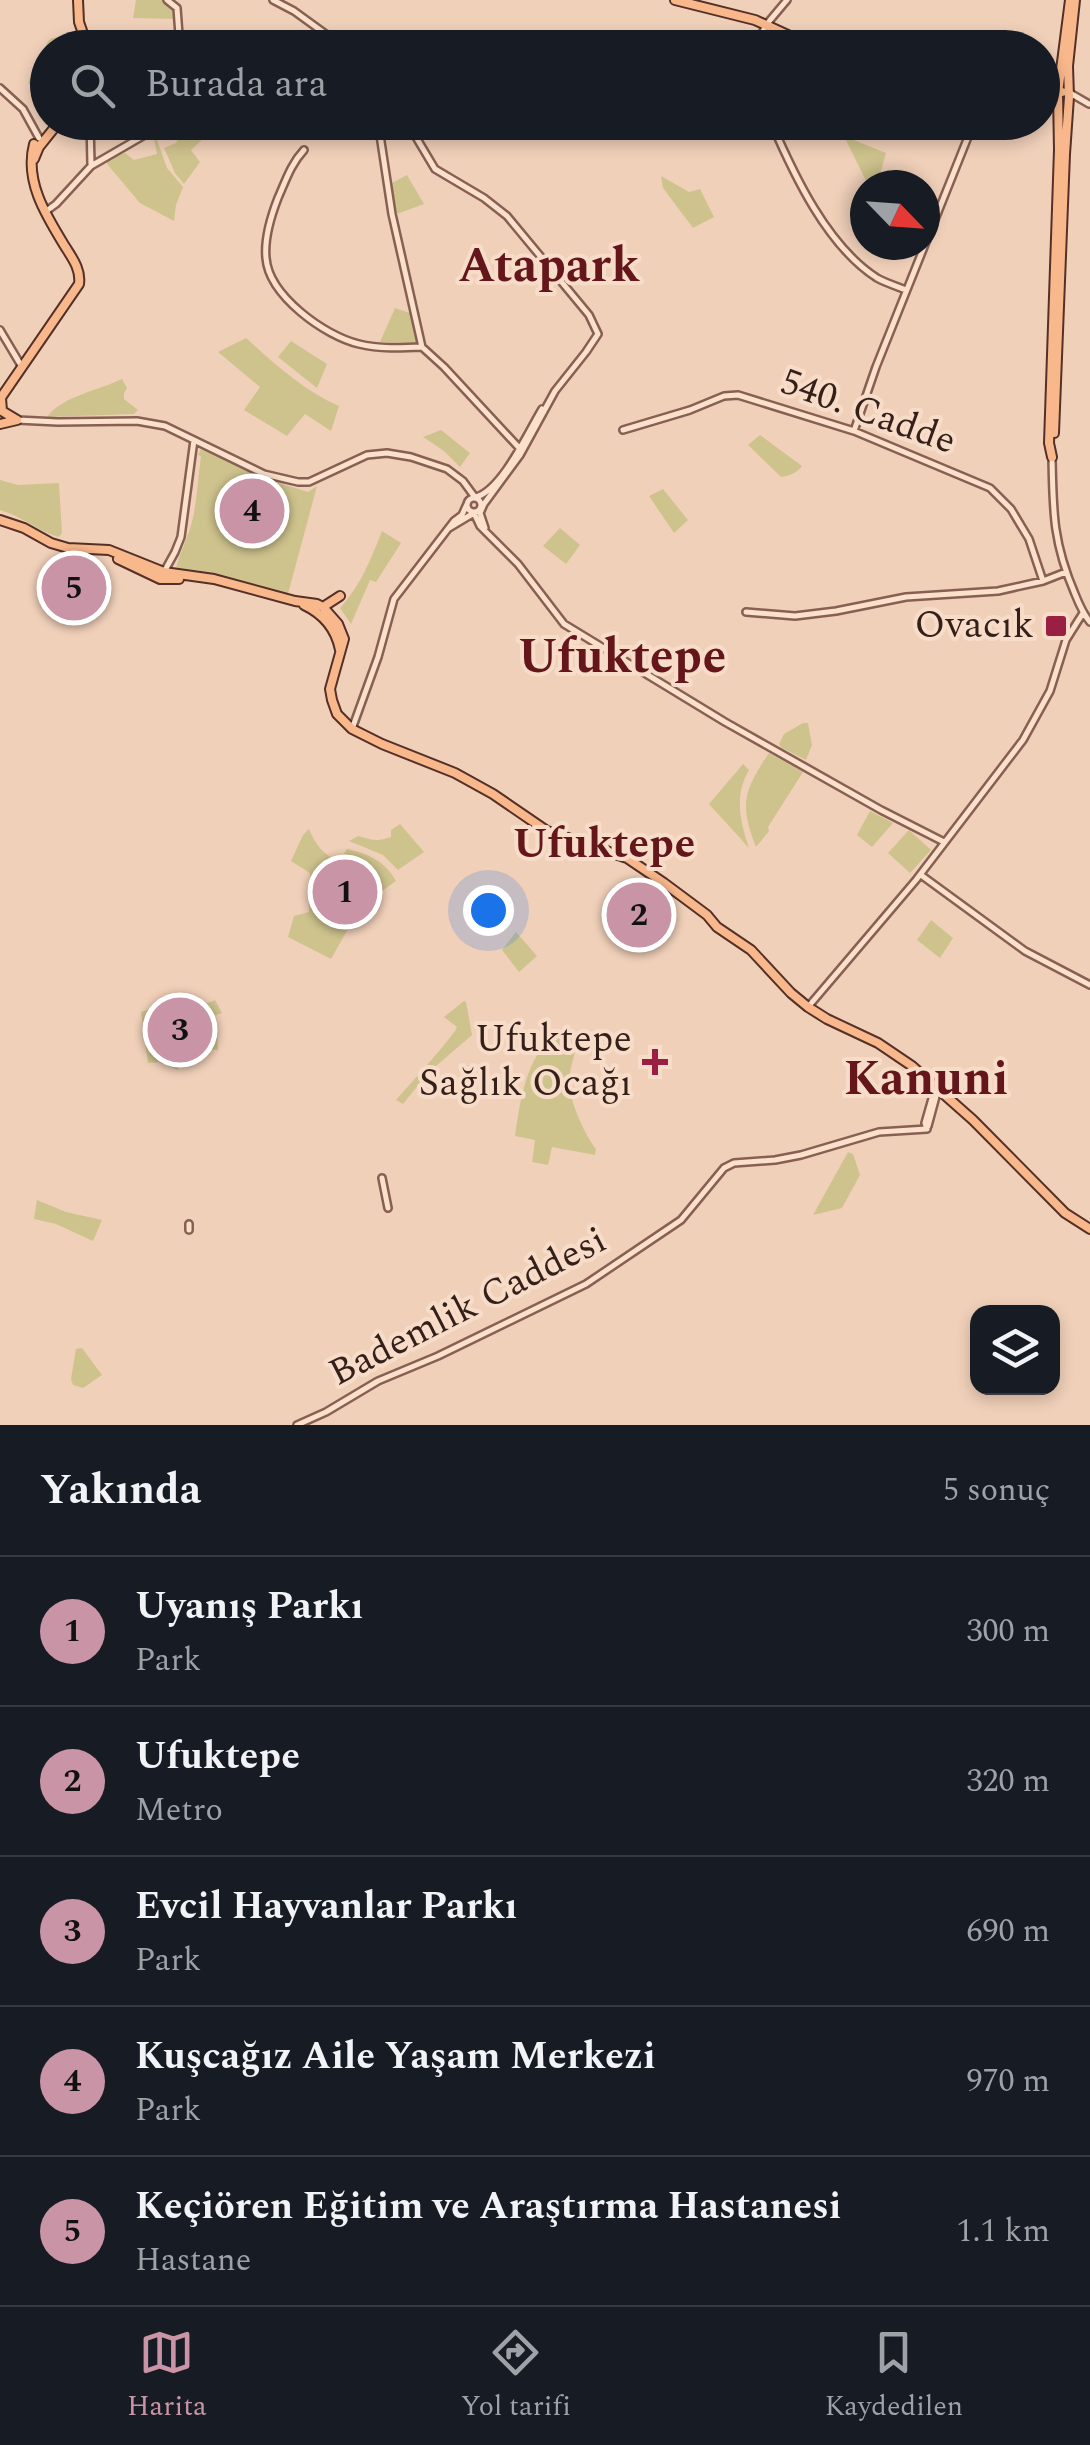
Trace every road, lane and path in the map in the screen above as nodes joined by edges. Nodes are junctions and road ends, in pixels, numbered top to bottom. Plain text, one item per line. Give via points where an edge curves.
1 (80, 0) edge
2 (167, 0) edge
3 (273, 0) edge
4 (675, 0) edge
5 (788, 0) edge
6 (1072, 0) edge
7 (766, 25) junction
8 (82, 30) edge
9 (179, 30) edge
10 (320, 30) edge
11 (764, 30) edge
12 (777, 30) edge
13 (1060, 74) edge
14 (0, 88) edge
15 (1069, 93) junction
16 (1060, 96) edge
17 (1060, 101) edge
18 (1090, 104) edge
19 (30, 122) edge
20 (38, 140) edge
21 (42, 140) edge
22 (90, 140) edge
23 (136, 140) edge
24 (381, 140) edge
25 (418, 140) edge
26 (780, 140) edge
27 (967, 140) edge
28 (1056, 140) edge
29 (39, 143) junction
30 (304, 150) dead end
31 (91, 166) junction
32 (44, 213) junction
33 (907, 291) junction
34 (0, 330) edge
35 (422, 347) junction
36 (22, 366) junction
37 (0, 398) edge
38 (17, 420) junction
39 (0, 421) edge
40 (622, 430) dead end
41 (854, 431) junction
42 (194, 440) junction
43 (519, 452) junction
44 (1052, 457) joint
45 (472, 499) junction
46 (477, 511) junction
47 (0, 522) edge
48 (450, 528) junction
49 (164, 572) junction
50 (1066, 572) junction
51 (214, 579) junction
52 (1043, 581) junction
53 (746, 612) dead end
54 (1083, 613) junction
55 (1090, 622) edge
56 (352, 730) junction
57 (944, 842) junction
58 (920, 875) junction
59 (1090, 985) edge
60 (808, 1008) junction
61 (937, 1088) junction
62 (382, 1178) dead end
63 (388, 1208) dead end
64 (1090, 1229) edge
65 (297, 1425) edge

1 - 8 main road
2 - 9 street via 178,8
3 - 10 street
4 - 7 main road
5 - 7 street
6 - 13 main road
6 - 15 main road
7 - 11 street
7 - 12 main road
14 - 19 street
15 - 16 main road
15 - 18 street
17 - 18 street
20 - 29 street
21 - 29 main road
22 - 31 street
23 - 31 street
24 - 35 street
25 - 43 street via 435,169 508,216 598,334
26 - 33 street via 844,250
27 - 33 street
28 - 44 main road
29 - 32 main road via 32,163
30 - 35 street via 273,210 266,242 280,290 340,338
31 - 32 street
32 - 36 main road via 80,279
33 - 41 street
34 - 36 street
35 - 43 street
36 - 37 main road
37 - 38 main road via 2,411
38 - 39 main road
38 - 42 street via 137,421
40 - 41 street, 540. Cadde via 738,395
41 - 52 street, 540. Cadde via 990,488 1025,532
42 - 45 street via 264,474 297,482 376,453 411,457 447,469
42 - 49 street via 181,537
43 - 45 street via 487,493
43 - 46 street
44 - 50 street via 1056,542
45 - 46 street
45 - 46 street
45 - 48 street
46 - 48 street
46 - 57 street via 475,519 564,624
47 - 49 main road via 68,548 109,550
47 - 51 main road via 57,549 107,554 160,579
48 - 56 street via 394,599
49 - 51 main road
50 - 52 street
50 - 54 street
51 - 56 main road via 317,604 342,634 330,688 336,714
52 - 53 street via 836,612
54 - 55 street
54 - 57 street via 1027,733
56 - 60 main road via 455,773 547,831 626,858 751,950
57 - 58 street
58 - 59 street via 1026,951
58 - 60 street
60 - 61 main road via 895,1054
61 - 64 main road
61 - 65 street, Bademlik Caddesi via 927,1129 878,1132 776,1160 734,1163 681,1220 586,1284
62 - 63 street

